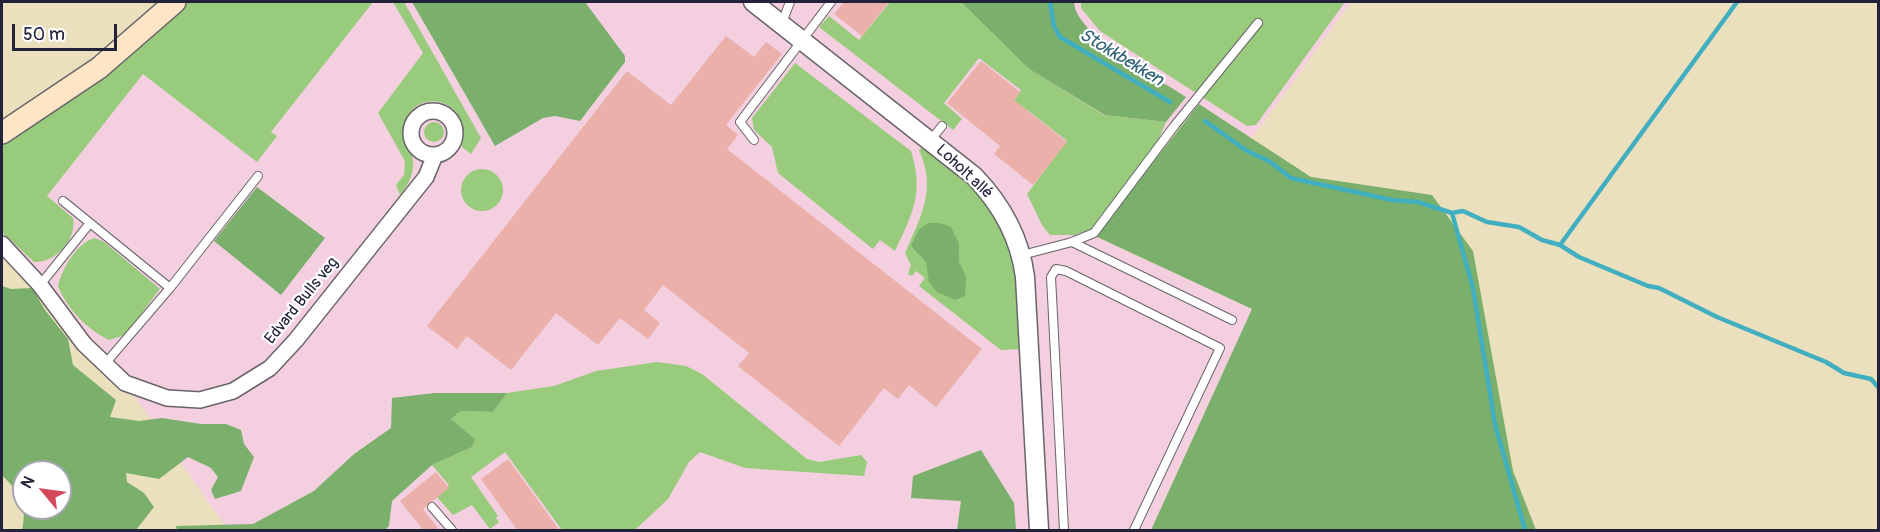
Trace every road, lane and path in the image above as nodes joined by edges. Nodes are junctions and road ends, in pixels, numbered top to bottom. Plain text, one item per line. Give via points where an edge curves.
1 (175, 2) edge
2 (753, 2) edge
3 (790, 2) edge
4 (831, 2) edge
5 (1258, 23) dead end
6 (782, 24) junction
7 (801, 41) junction
8 (942, 126) dead end
9 (2, 133) edge
10 (754, 140) dead end
11 (930, 141) junction
12 (435, 155) dead end
13 (258, 176) dead end
14 (63, 201) dead end
15 (90, 223) junction
16 (1072, 242) junction
17 (2, 244) edge
18 (1022, 255) junction
19 (40, 285) junction
20 (170, 288) junction
21 (1232, 320) dead end
22 (104, 365) junction
23 (432, 507) dead end
24 (452, 531) edge
25 (1038, 531) edge
26 (1064, 531) edge
27 (1134, 531) edge

1 - 9 main road via 99,68
2 - 6 street, Loholt allé
3 - 6 lane
4 - 7 lane
5 - 16 lane via 1094,233
6 - 7 street, Loholt allé
7 - 10 lane via 740,122
7 - 11 street, Loholt allé
8 - 11 lane
11 - 18 street, Loholt allé via 991,195
12 - 22 street, Edvard Bulls veg via 426,177 270,368 233,391 200,400 167,398 125,383
13 - 20 lane
14 - 15 lane
15 - 19 lane
15 - 20 lane
16 - 18 lane
16 - 21 lane
17 - 19 street, Edvard Bulls veg
18 - 25 street, Loholt allé via 1031,355
19 - 22 street, Edvard Bulls veg
20 - 22 lane
23 - 24 lane
26 - 27 lane via 1051,277 1056,269 1220,348

